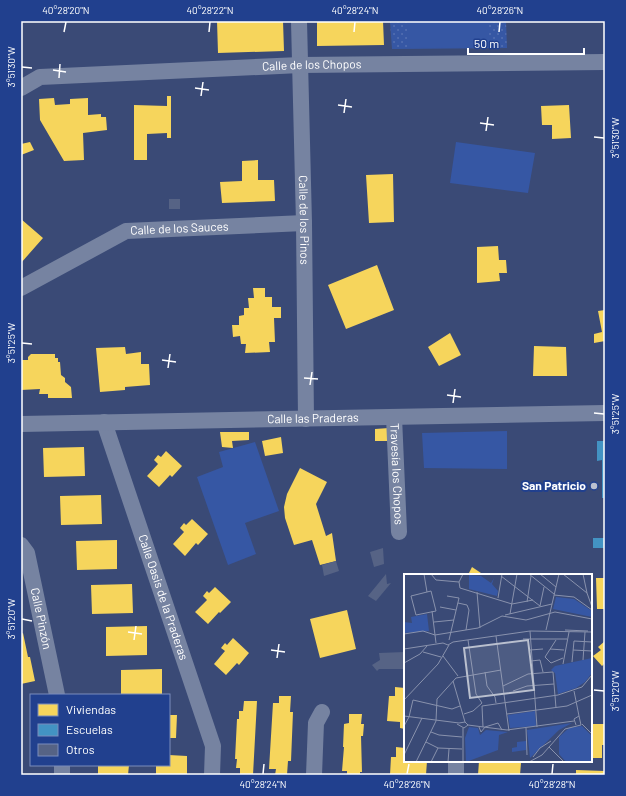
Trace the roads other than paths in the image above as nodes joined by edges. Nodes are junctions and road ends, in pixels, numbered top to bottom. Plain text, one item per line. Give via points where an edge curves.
1 (299, 21) edge
2 (605, 62) edge
3 (300, 65) junction
4 (21, 88) edge
5 (304, 224) junction
6 (21, 288) edge
7 (605, 413) edge
8 (394, 417) junction
9 (306, 419) junction
10 (104, 422) junction
11 (21, 424) edge
12 (399, 532) dead end
13 (21, 545) edge
14 (57, 694) edge
15 (322, 712) dead end
16 (456, 762) edge
17 (212, 775) edge
18 (314, 775) edge
19 (456, 775) edge

1 - 3 street, Calle de los Pinos
2 - 3 street, Calle de los Chopos
3 - 4 street, Calle de los Chopos via 40,77
3 - 5 street, Calle de los Pinos
5 - 6 street, Calle de los Sauces via 126,230
5 - 9 street, Calle de los Pinos
7 - 8 street, Calle las Praderas
8 - 9 street, Calle las Praderas
8 - 12 street, Travesía los Chopos
9 - 10 street, Calle las Praderas
10 - 11 street, Calle las Praderas
10 - 17 street, Calle Oasis de la Praderas via 213,746
13 - 14 street, Calle Pinzón via 28,553
15 - 18 street via 316,723
16 - 19 street

